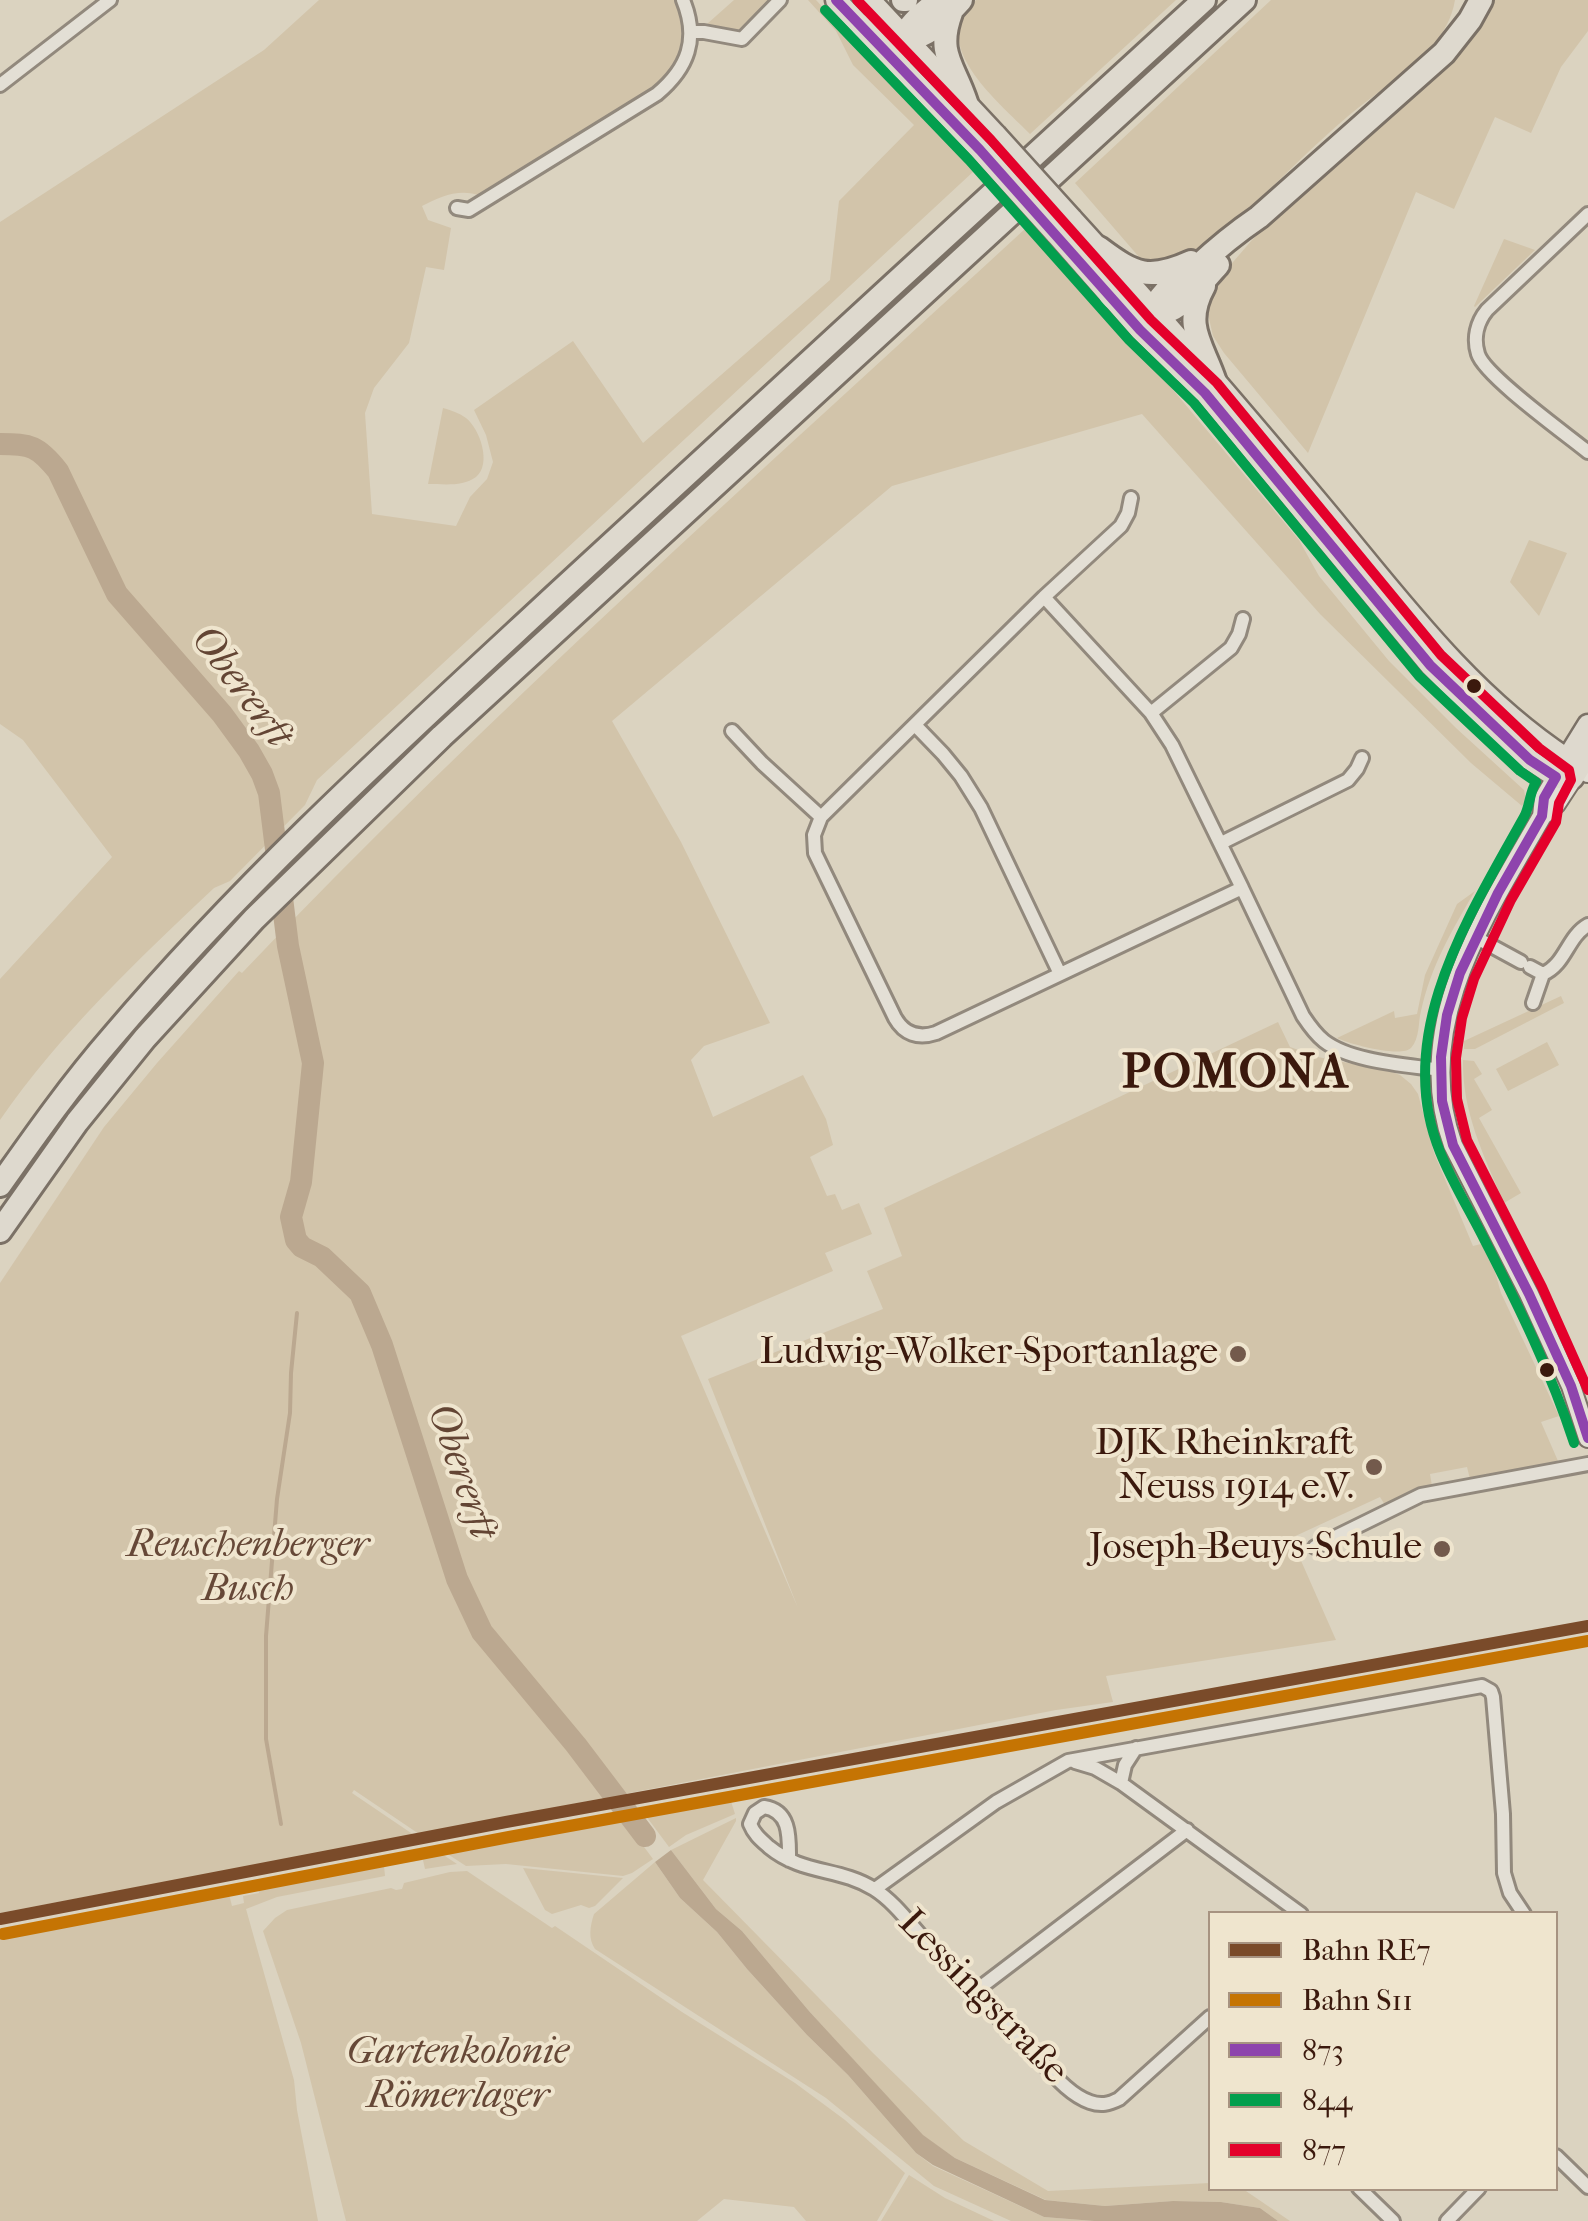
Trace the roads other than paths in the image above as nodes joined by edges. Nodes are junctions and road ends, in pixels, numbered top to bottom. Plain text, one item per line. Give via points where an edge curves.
1 (110, 0) edge
2 (683, 0) edge
3 (780, 0) edge
4 (836, 0) edge
5 (870, 0) edge
6 (1204, 0) edge
7 (1244, 0) edge
8 (1463, 0) edge
9 (1481, 0) edge
10 (951, 3) edge
11 (862, 26) junction
12 (692, 32) junction
13 (903, 37) junction
14 (1428, 65) junction
15 (899, 67) junction
16 (0, 85) edge
17 (966, 102) junction
18 (988, 143) junction
19 (457, 208) dead end
20 (1588, 214) edge
21 (1099, 248) junction
22 (1209, 265) junction
23 (1110, 297) junction
24 (1157, 313) junction
25 (1182, 370) junction
26 (1215, 382) junction
27 (1588, 452) edge
28 (1132, 498) dead end
29 (1044, 597) junction
30 (1242, 619) dead end
31 (1151, 713) junction
32 (914, 725) junction
33 (1588, 725) edge
34 (732, 731) dead end
35 (1362, 758) dead end
36 (1575, 768) edge
37 (821, 817) junction
38 (1220, 843) junction
39 (1242, 888) junction
40 (1588, 925) edge
41 (1475, 938) junction
42 (1060, 974) junction
43 (1543, 974) junction
44 (1533, 1003) dead end
45 (1440, 1070) junction
46 (0, 1185) edge
47 (0, 1231) edge
48 (1588, 1438) edge
49 (1588, 1464) edge
50 (1315, 1546) dead end
51 (1136, 1748) junction
52 (1068, 1761) junction
53 (1120, 1783) junction
54 (1187, 1830) junction
55 (789, 1860) dead end
56 (875, 1889) junction
57 (1296, 1911) edge
58 (1522, 1911) edge
59 (973, 1993) junction
60 (1208, 2019) edge
61 (1558, 2158) edge
62 (1588, 2187) edge
63 (1361, 2191) edge
64 (1475, 2191) edge
65 (1393, 2221) edge
66 (1447, 2221) edge

1 - 16 street
2 - 12 street
3 - 12 street via 742,40
4 - 11 main road
5 - 13 main road
6 - 46 highway via 283,852 112,1037
7 - 47 highway via 296,877 134,1052
8 - 14 highway via 1456,24
9 - 14 highway via 1458,37
10 - 13 highway via 927,34
10 - 17 highway via 945,53
11 - 13 highway
11 - 15 main road
12 - 19 street via 678,75 657,94 469,210
13 - 15 highway
13 - 17 main road
14 - 22 highway
15 - 18 main road
17 - 18 main road
18 - 21 main road, bridge via 1034,176
18 - 23 main road, bridge via 1015,189
20 - 27 street via 1487,310 1476,341 1478,356 1494,376
21 - 22 highway via 1126,268 1150,273
21 - 24 main road
22 - 24 highway via 1177,306
22 - 26 highway via 1193,318
23 - 24 highway
23 - 25 main road
24 - 25 highway via 1158,333
24 - 26 main road
25 - 36 main road via 1430,665 1524,754
26 - 36 main road via 1472,683
28 - 29 street via 1121,526
29 - 31 street
29 - 32 street
30 - 31 street via 1232,648
31 - 38 street
32 - 37 street
32 - 42 street via 962,776 981,808
33 - 36 main road
34 - 37 street
35 - 38 street via 1348,780
36 - 41 main road via 1544,798 1542,816
37 - 42 street via 815,853 902,1029 936,1034
38 - 39 street
39 - 42 street
39 - 45 street via 1303,1016 1323,1040 1359,1055
40 - 43 street
41 - 43 street
41 - 45 main road via 1448,1004
43 - 44 street
45 - 48 main road via 1453,1145 1553,1347
49 - 50 street via 1421,1495
51 - 52 street
51 - 53 street
51 - 58 street via 1487,1687 1504,1872
52 - 53 street
52 - 56 street via 996,1802
53 - 54 street
54 - 57 street
54 - 59 street
55 - 56 street, Lessingstraße
56 - 59 street, Lessingstraße
59 - 60 street, Lessingstraße via 1066,2086 1100,2104 1129,2092
61 - 62 street
63 - 65 street
64 - 66 street

